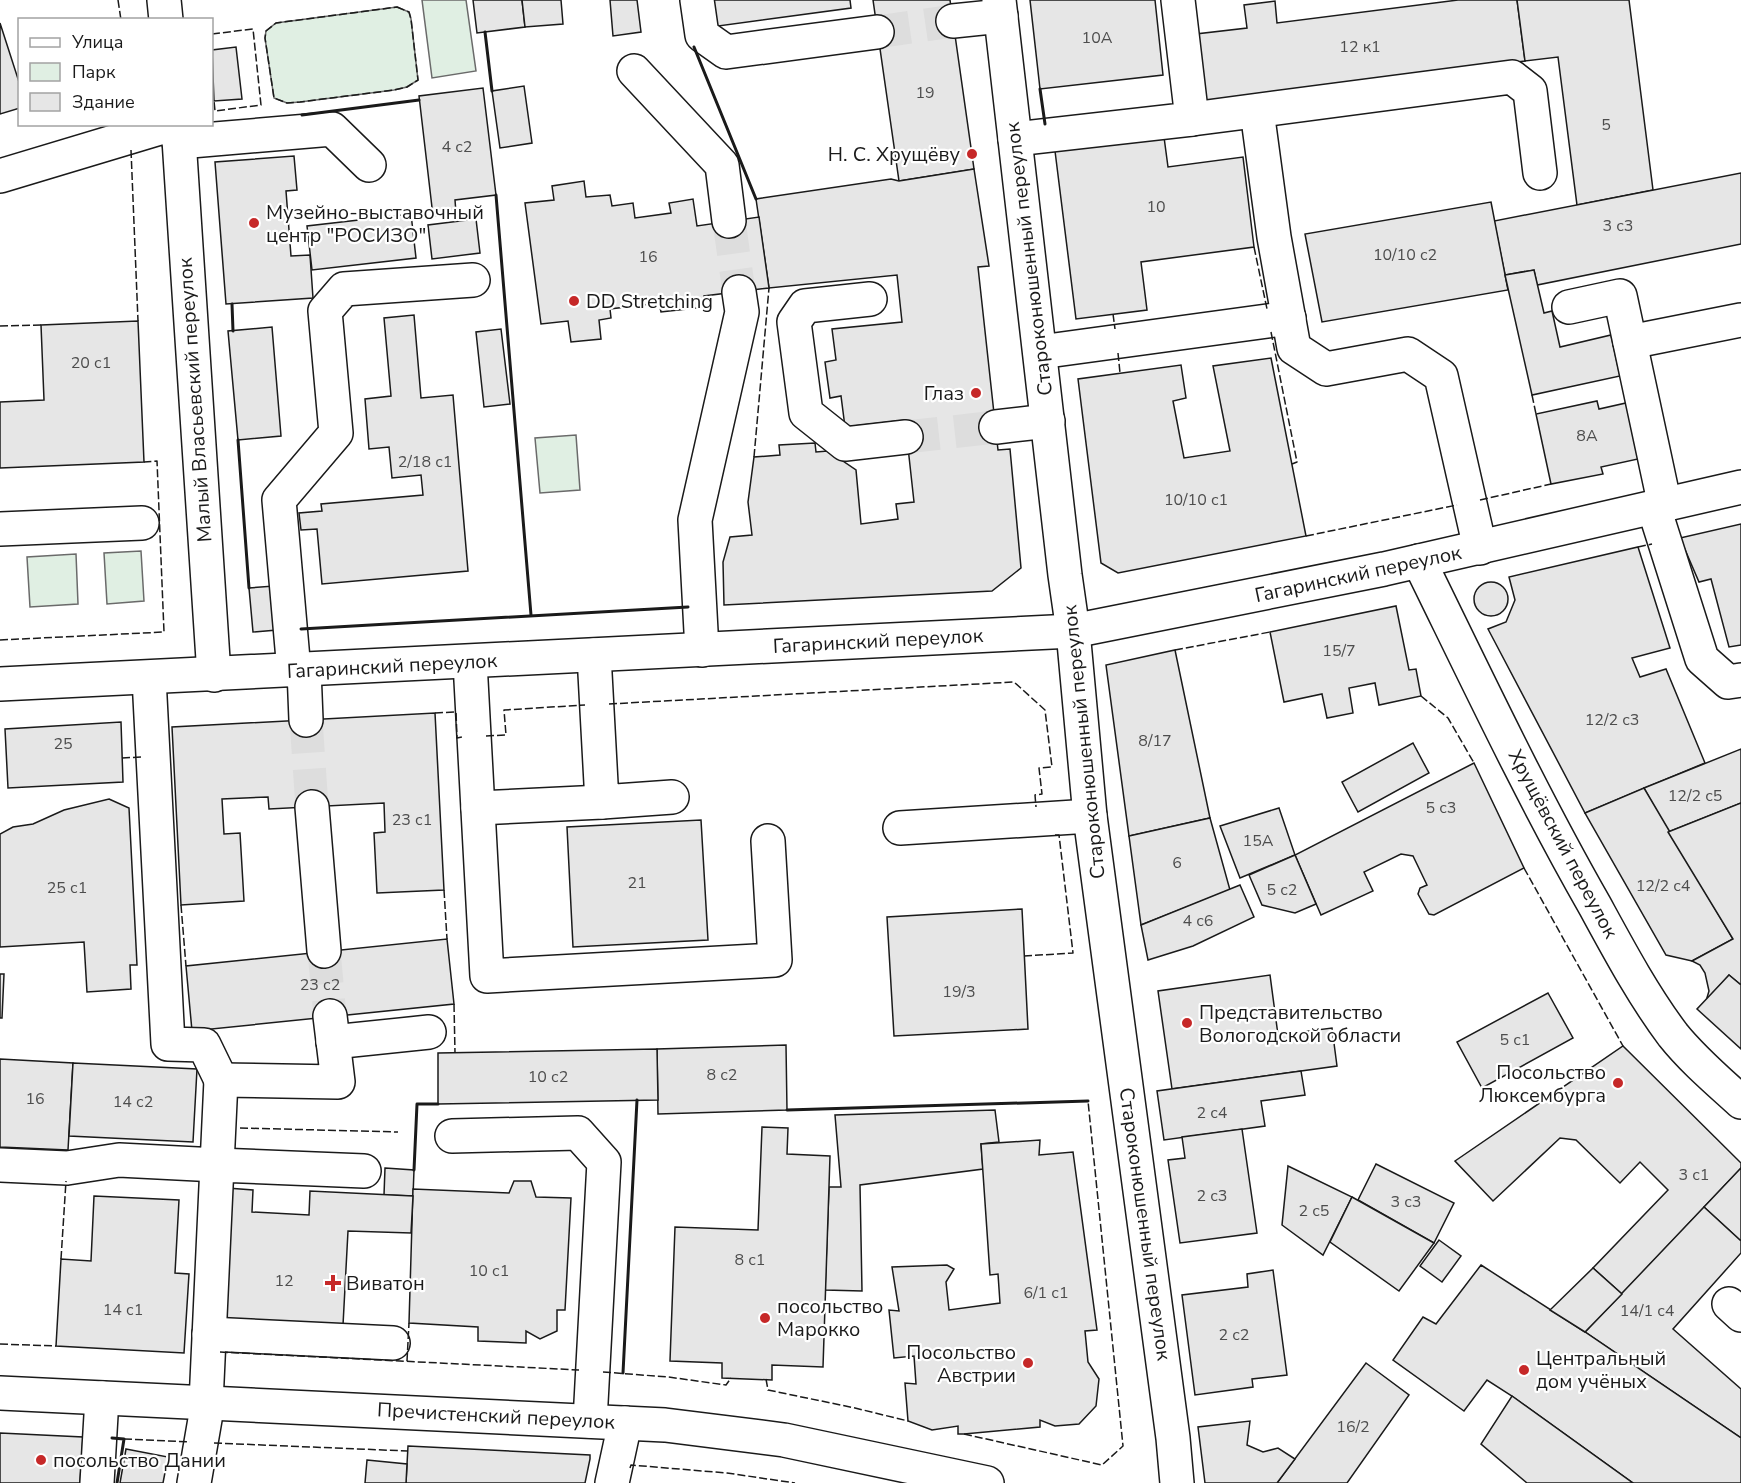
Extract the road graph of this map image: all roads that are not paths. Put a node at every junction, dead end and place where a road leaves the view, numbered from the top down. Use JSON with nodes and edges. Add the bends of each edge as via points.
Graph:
{"nodes":[{"id":1,"x":697,"y":0,"type":"edge"},
{"id":2,"x":1178,"y":0,"type":"edge"},
{"id":3,"x":1000,"y":8,"type":"edge"},
{"id":4,"x":953,"y":21,"type":"tunnel mouth"},
{"id":5,"x":877,"y":32,"type":"tunnel mouth"},
{"id":6,"x":634,"y":71,"type":"dead end"},
{"id":7,"x":1257,"y":111,"type":"junction"},
{"id":8,"x":1192,"y":119,"type":"junction"},
{"id":9,"x":176,"y":130,"type":"edge"},
{"id":10,"x":1015,"y":139,"type":"junction"},
{"id":11,"x":369,"y":165,"type":"dead end"},
{"id":12,"x":1540,"y":173,"type":"dead end"},
{"id":13,"x":0,"y":176,"type":"edge"},
{"id":14,"x":729,"y":221,"type":"tunnel mouth"},
{"id":15,"x":473,"y":280,"type":"dead end"},
{"id":16,"x":739,"y":292,"type":"tunnel mouth"},
{"id":17,"x":870,"y":300,"type":"dead end"},
{"id":18,"x":1569,"y":307,"type":"dead end"},
{"id":19,"x":1289,"y":318,"type":"junction"},
{"id":20,"x":1741,"y":320,"type":"edge"},
{"id":21,"x":1630,"y":342,"type":"junction"},
{"id":22,"x":1040,"y":352,"type":"junction"},
{"id":23,"x":1048,"y":421,"type":"junction"},
{"id":24,"x":996,"y":427,"type":"tunnel mouth"},
{"id":25,"x":906,"y":437,"type":"tunnel mouth"},
{"id":26,"x":1741,"y":488,"type":"edge"},
{"id":27,"x":1659,"y":507,"type":"junction"},
{"id":28,"x":142,"y":523,"type":"dead end"},
{"id":29,"x":0,"y":529,"type":"edge"},
{"id":30,"x":1480,"y":548,"type":"junction"},
{"id":31,"x":1419,"y":561,"type":"junction"},
{"id":32,"x":1073,"y":631,"type":"junction"},
{"id":33,"x":702,"y":650,"type":"junction"},
{"id":34,"x":594,"y":655,"type":"junction"},
{"id":35,"x":470,"y":662,"type":"junction"},
{"id":36,"x":299,"y":670,"type":"junction"},
{"id":37,"x":214,"y":675,"type":"junction"},
{"id":38,"x":150,"y":678,"type":"junction"},
{"id":39,"x":1741,"y":680,"type":"edge"},
{"id":40,"x":0,"y":684,"type":"edge"},
{"id":41,"x":306,"y":720,"type":"tunnel mouth"},
{"id":42,"x":672,"y":797,"type":"dead end"},
{"id":43,"x":602,"y":802,"type":"junction"},
{"id":44,"x":312,"y":807,"type":"tunnel mouth"},
{"id":45,"x":478,"y":808,"type":"junction"},
{"id":46,"x":1090,"y":816,"type":"junction"},
{"id":47,"x":900,"y":828,"type":"dead end"},
{"id":48,"x":768,"y":841,"type":"dead end"},
{"id":49,"x":324,"y":951,"type":"tunnel mouth"},
{"id":50,"x":429,"y":1032,"type":"dead end"},
{"id":51,"x":221,"y":1080,"type":"junction"},
{"id":52,"x":1741,"y":1102,"type":"edge"},
{"id":53,"x":452,"y":1136,"type":"dead end"},
{"id":54,"x":217,"y":1164,"type":"junction"},
{"id":55,"x":0,"y":1165,"type":"edge"},
{"id":56,"x":364,"y":1171,"type":"dead end"},
{"id":57,"x":209,"y":1334,"type":"junction"},
{"id":58,"x":393,"y":1343,"type":"dead end"},
{"id":59,"x":0,"y":1393,"type":"edge"},
{"id":60,"x":102,"y":1398,"type":"junction"},
{"id":61,"x":207,"y":1403,"type":"junction"},
{"id":62,"x":590,"y":1421,"type":"junction"},
{"id":63,"x":625,"y":1423,"type":"junction"},
{"id":64,"x":890,"y":1473,"type":"edge"},
{"id":65,"x":97,"y":1483,"type":"edge"},
{"id":66,"x":194,"y":1483,"type":"edge"},
{"id":67,"x":612,"y":1483,"type":"edge"},
{"id":68,"x":987,"y":1483,"type":"edge"},
{"id":69,"x":1177,"y":1483,"type":"edge"}],
"edges":[{"from":1,"to":5,"type":"street","via":[[702,35],[726,52]]},
{"from":2,"to":8,"type":"street"},
{"from":3,"to":4,"type":"street"},
{"from":3,"to":10,"type":"street","name":"Староконюшенный переулок"},
{"from":6,"to":14,"type":"street","via":[[722,165]]},
{"from":7,"to":8,"type":"street"},
{"from":7,"to":12,"type":"street","via":[[1512,77],[1530,91]]},
{"from":7,"to":19,"type":"street"},
{"from":8,"to":10,"type":"street"},
{"from":9,"to":11,"type":"street","via":[[332,129]]},
{"from":9,"to":13,"type":"street"},
{"from":9,"to":37,"type":"street","name":"Малый Власьевский переулок"},
{"from":10,"to":22,"type":"street","name":"Староконюшенный переулок"},
{"from":15,"to":36,"type":"street","via":[[344,289],[325,311],[336,433],[279,500]]},
{"from":16,"to":33,"type":"street","via":[[742,312],[695,520]]},
{"from":17,"to":25,"type":"street","via":[[806,306],[794,322],[806,413],[846,444]]},
{"from":18,"to":21,"type":"street","via":[[1620,296]]},
{"from":19,"to":22,"type":"street"},
{"from":19,"to":30,"type":"street","via":[[1294,348],[1326,369],[1408,354],[1441,376]]},
{"from":20,"to":21,"type":"street"},
{"from":21,"to":27,"type":"street"},
{"from":22,"to":23,"type":"street","name":"Староконюшенный переулок"},
{"from":23,"to":24,"type":"street"},
{"from":23,"to":32,"type":"street","name":"Староконюшенный переулок"},
{"from":26,"to":27,"type":"street","name":"Гагаринский переулок"},
{"from":27,"to":30,"type":"street","name":"Гагаринский переулок"},
{"from":27,"to":39,"type":"street","via":[[1702,659],[1728,682]]},
{"from":28,"to":29,"type":"street"},
{"from":30,"to":31,"type":"street","name":"Гагаринский переулок"},
{"from":31,"to":32,"type":"street","name":"Гагаринский переулок"},
{"from":31,"to":52,"type":"street","name":"Хрущёвский переулок","via":[[1561,848],[1656,1011],[1700,1064]]},
{"from":32,"to":33,"type":"street","name":"Гагаринский переулок"},
{"from":32,"to":46,"type":"street","name":"Староконюшенный переулок"},
{"from":33,"to":34,"type":"street","name":"Гагаринский переулок"},
{"from":34,"to":35,"type":"street","name":"Гагаринский переулок"},
{"from":34,"to":43,"type":"street"},
{"from":35,"to":36,"type":"street","name":"Гагаринский переулок"},
{"from":35,"to":45,"type":"street"},
{"from":36,"to":37,"type":"street","name":"Гагаринский переулок"},
{"from":36,"to":41,"type":"street"},
{"from":37,"to":38,"type":"street","name":"Гагаринский переулок"},
{"from":38,"to":40,"type":"street","name":"Гагаринский переулок"},
{"from":38,"to":51,"type":"street","via":[[168,1044],[204,1045]]},
{"from":42,"to":43,"type":"street"},
{"from":43,"to":45,"type":"street"},
{"from":44,"to":49,"type":"street"},
{"from":45,"to":48,"type":"street","via":[[487,976],[775,960]]},
{"from":46,"to":47,"type":"street"},
{"from":46,"to":69,"type":"street","name":"Староконюшенный переулок"},
{"from":50,"to":51,"type":"street","via":[[332,1029],[338,1082]]},
{"from":51,"to":54,"type":"street"},
{"from":53,"to":62,"type":"street","via":[[578,1133],[604,1162]]},
{"from":54,"to":55,"type":"street","via":[[118,1160],[67,1168]]},
{"from":54,"to":56,"type":"street"},
{"from":54,"to":57,"type":"street"},
{"from":57,"to":58,"type":"street"},
{"from":57,"to":61,"type":"street"},
{"from":59,"to":60,"type":"street","name":"Пречистенский переулок"},
{"from":60,"to":61,"type":"street","name":"Пречистенский переулок"},
{"from":60,"to":65,"type":"street"},
{"from":61,"to":62,"type":"street","name":"Пречистенский переулок"},
{"from":61,"to":66,"type":"street"},
{"from":62,"to":63,"type":"street","name":"Пречистенский переулок"},
{"from":63,"to":64,"type":"street","name":"Пречистенский переулок","via":[[784,1440]]},
{"from":63,"to":67,"type":"street"},
{"from":64,"to":68,"type":"street","name":"Пречистенский переулок"}]}
